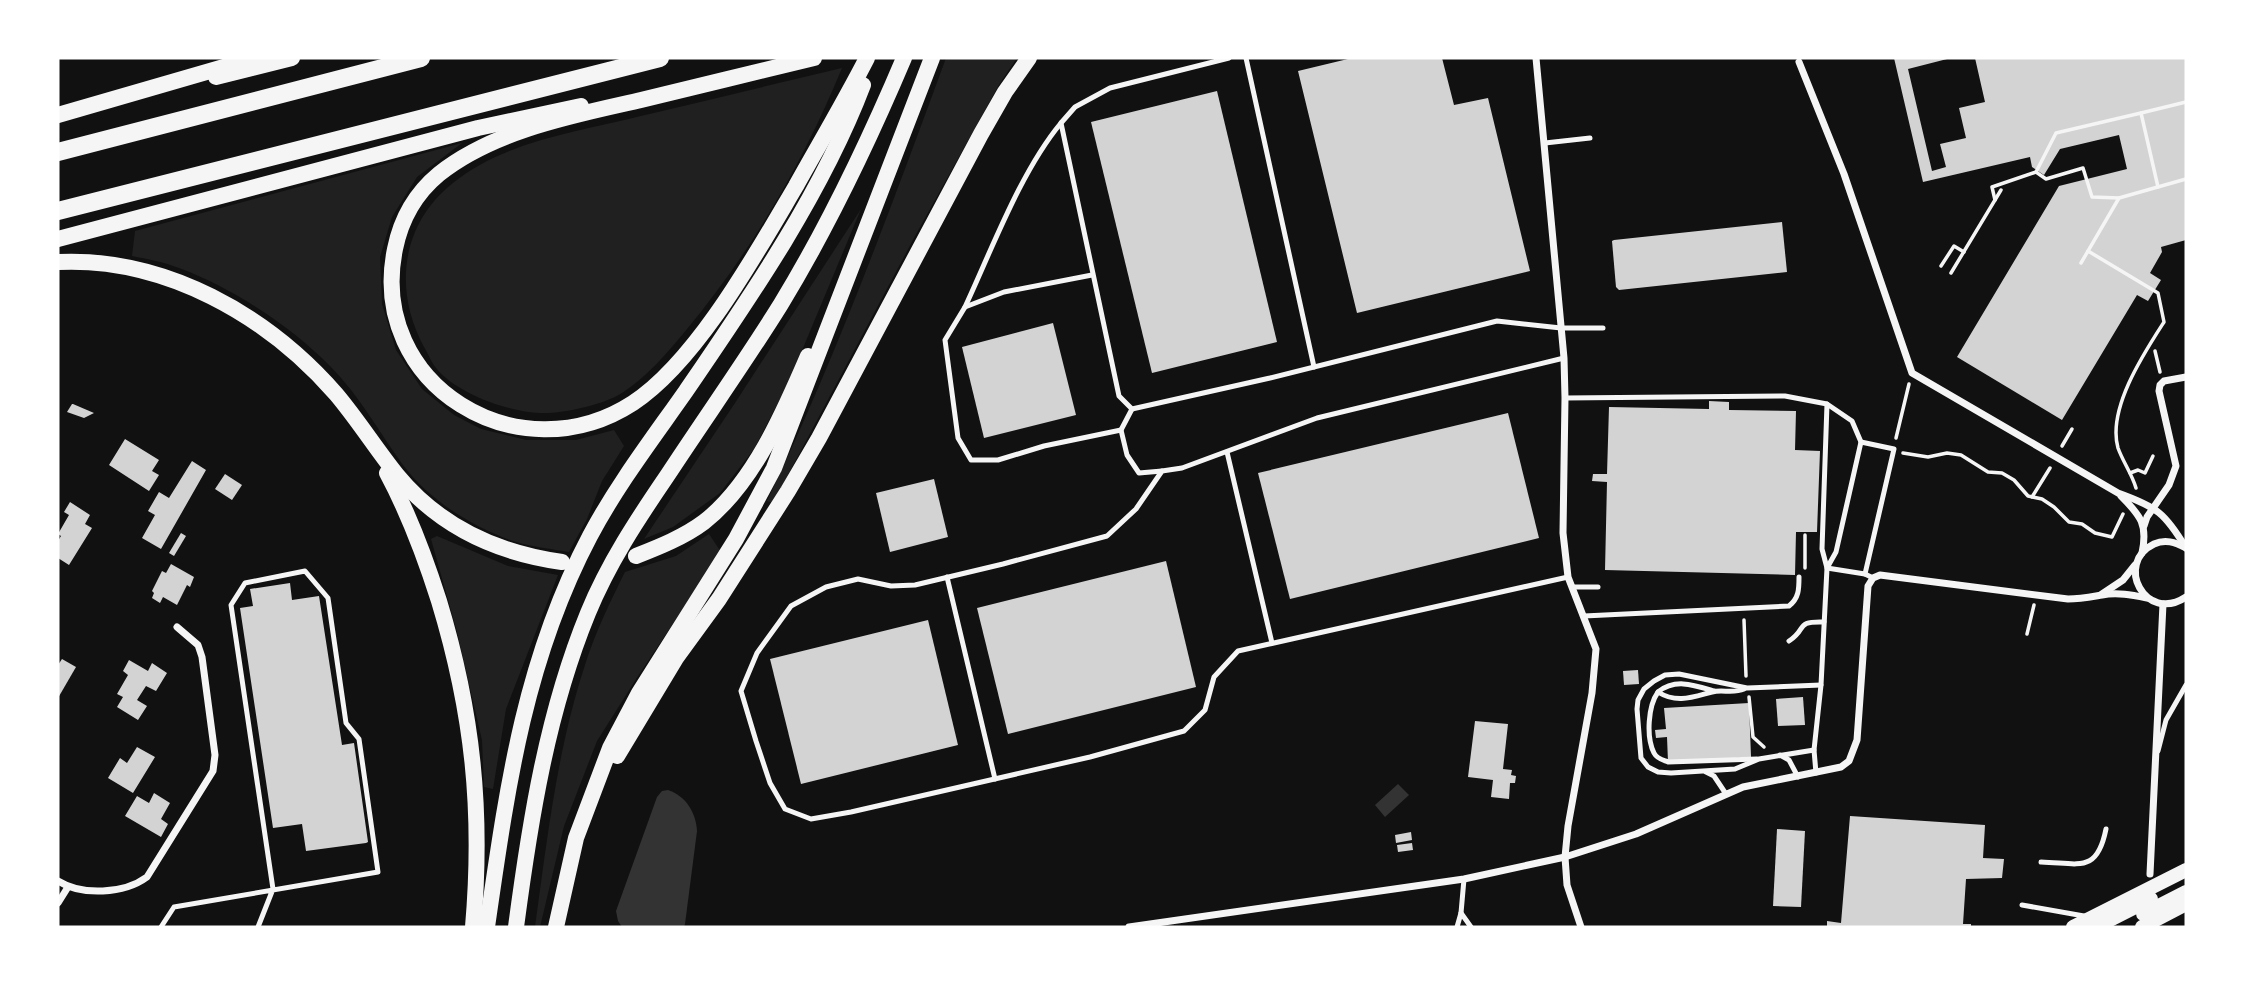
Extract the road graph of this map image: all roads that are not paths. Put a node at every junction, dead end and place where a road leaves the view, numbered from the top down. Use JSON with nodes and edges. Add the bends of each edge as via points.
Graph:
{"nodes":[{"id":1,"x":254,"y":58,"type":"edge"},
{"id":2,"x":292,"y":58,"type":"edge"},
{"id":3,"x":421,"y":58,"type":"edge"},
{"id":4,"x":660,"y":58,"type":"edge"},
{"id":5,"x":814,"y":58,"type":"edge"},
{"id":6,"x":904,"y":58,"type":"edge"},
{"id":7,"x":932,"y":58,"type":"edge"},
{"id":8,"x":1029,"y":58,"type":"edge"},
{"id":9,"x":1229,"y":58,"type":"edge"},
{"id":10,"x":1245,"y":58,"type":"edge"},
{"id":11,"x":1536,"y":58,"type":"edge"},
{"id":12,"x":868,"y":62,"type":"edge"},
{"id":13,"x":1799,"y":62,"type":"dead end"},
{"id":14,"x":58,"y":116,"type":"edge"},
{"id":15,"x":1061,"y":123,"type":"junction"},
{"id":16,"x":1590,"y":138,"type":"dead end"},
{"id":17,"x":1545,"y":143,"type":"junction"},
{"id":18,"x":58,"y":152,"type":"edge"},
{"id":19,"x":882,"y":187,"type":"junction"},
{"id":20,"x":58,"y":211,"type":"edge"},
{"id":21,"x":58,"y":239,"type":"edge"},
{"id":22,"x":58,"y":262,"type":"edge"},
{"id":23,"x":1092,"y":275,"type":"junction"},
{"id":24,"x":965,"y":307,"type":"junction"},
{"id":25,"x":1561,"y":328,"type":"junction"},
{"id":26,"x":1602,"y":328,"type":"dead end"},
{"id":27,"x":1564,"y":358,"type":"junction"},
{"id":28,"x":1314,"y":367,"type":"junction"},
{"id":29,"x":2186,"y":377,"type":"edge"},
{"id":30,"x":1565,"y":398,"type":"junction"},
{"id":31,"x":1828,"y":404,"type":"junction"},
{"id":32,"x":1132,"y":409,"type":"junction"},
{"id":33,"x":360,"y":425,"type":"junction"},
{"id":34,"x":1121,"y":430,"type":"junction"},
{"id":35,"x":1861,"y":442,"type":"junction"},
{"id":36,"x":1227,"y":452,"type":"junction"},
{"id":37,"x":1162,"y":471,"type":"junction"},
{"id":38,"x":2130,"y":501,"type":"junction"},
{"id":39,"x":2153,"y":508,"type":"junction"},
{"id":40,"x":2144,"y":526,"type":"junction"},
{"id":41,"x":2186,"y":548,"type":"edge"},
{"id":42,"x":2142,"y":554,"type":"junction"},
{"id":43,"x":636,"y":556,"type":"dead end"},
{"id":44,"x":562,"y":562,"type":"dead end"},
{"id":45,"x":2137,"y":563,"type":"junction"},
{"id":46,"x":1827,"y":568,"type":"junction"},
{"id":47,"x":1865,"y":574,"type":"junction"},
{"id":48,"x":947,"y":577,"type":"junction"},
{"id":49,"x":1569,"y":577,"type":"junction"},
{"id":50,"x":1799,"y":577,"type":"dead end"},
{"id":51,"x":1873,"y":578,"type":"junction"},
{"id":52,"x":1572,"y":587,"type":"junction"},
{"id":53,"x":1598,"y":587,"type":"dead end"},
{"id":54,"x":2102,"y":595,"type":"junction"},
{"id":55,"x":2186,"y":597,"type":"edge"},
{"id":56,"x":2147,"y":598,"type":"junction"},
{"id":57,"x":2164,"y":604,"type":"junction"},
{"id":58,"x":1584,"y":616,"type":"junction"},
{"id":59,"x":1824,"y":622,"type":"junction"},
{"id":60,"x":177,"y":626,"type":"dead end"},
{"id":61,"x":1788,"y":640,"type":"dead end"},
{"id":62,"x":1272,"y":643,"type":"junction"},
{"id":63,"x":1821,"y":685,"type":"junction"},
{"id":64,"x":2186,"y":685,"type":"edge"},
{"id":65,"x":1747,"y":688,"type":"junction"},
{"id":66,"x":1714,"y":691,"type":"junction"},
{"id":67,"x":1658,"y":692,"type":"junction"},
{"id":68,"x":1814,"y":750,"type":"junction"},
{"id":69,"x":1777,"y":756,"type":"junction"},
{"id":70,"x":1759,"y":760,"type":"junction"},
{"id":71,"x":2155,"y":764,"type":"junction"},
{"id":72,"x":1703,"y":771,"type":"junction"},
{"id":73,"x":1816,"y":774,"type":"junction"},
{"id":74,"x":1798,"y":777,"type":"junction"},
{"id":75,"x":995,"y":779,"type":"junction"},
{"id":76,"x":1726,"y":794,"type":"junction"},
{"id":77,"x":586,"y":809,"type":"junction"},
{"id":78,"x":2106,"y":829,"type":"dead end"},
{"id":79,"x":1565,"y":857,"type":"junction"},
{"id":80,"x":2041,"y":862,"type":"dead end"},
{"id":81,"x":2186,"y":870,"type":"edge"},
{"id":82,"x":2150,"y":874,"type":"dead end"},
{"id":83,"x":1464,"y":879,"type":"junction"},
{"id":84,"x":58,"y":881,"type":"edge"},
{"id":85,"x":2186,"y":881,"type":"edge"},
{"id":86,"x":68,"y":887,"type":"junction"},
{"id":87,"x":273,"y":889,"type":"junction"},
{"id":88,"x":2186,"y":892,"type":"edge"},
{"id":89,"x":58,"y":903,"type":"edge"},
{"id":90,"x":2186,"y":904,"type":"edge"},
{"id":91,"x":2022,"y":905,"type":"dead end"},
{"id":92,"x":1461,"y":913,"type":"junction"},
{"id":93,"x":2094,"y":922,"type":"edge"},
{"id":94,"x":1167,"y":924,"type":"edge"},
{"id":95,"x":161,"y":927,"type":"edge"},
{"id":96,"x":258,"y":927,"type":"edge"},
{"id":97,"x":472,"y":927,"type":"edge"},
{"id":98,"x":487,"y":927,"type":"edge"},
{"id":99,"x":516,"y":927,"type":"edge"},
{"id":100,"x":556,"y":927,"type":"edge"},
{"id":101,"x":1129,"y":927,"type":"edge"},
{"id":102,"x":1138,"y":927,"type":"edge"},
{"id":103,"x":1457,"y":927,"type":"edge"},
{"id":104,"x":1471,"y":927,"type":"edge"},
{"id":105,"x":1581,"y":927,"type":"edge"},
{"id":106,"x":2073,"y":927,"type":"edge"},
{"id":107,"x":2117,"y":927,"type":"edge"},
{"id":108,"x":2142,"y":927,"type":"edge"}],
"edges":[{"from":1,"to":14,"type":"main road"},
{"from":2,"to":14,"type":"main road"},
{"from":3,"to":18,"type":"highway"},
{"from":4,"to":20,"type":"highway"},
{"from":5,"to":12,"type":"main road","via":[[507,136],[438,175],[403,219],[392,261],[396,317],[411,354],[426,374],[464,408],[523,428],[581,426],[632,403],[668,373],[736,284]]},
{"from":5,"to":21,"type":"main road","via":[[478,128]]},
{"from":6,"to":99,"type":"main road","via":[[820,237],[619,550],[588,613],[553,717]]},
{"from":7,"to":19,"type":"main road"},
{"from":8,"to":77,"type":"main road","via":[[981,134],[788,491],[646,705]]},
{"from":9,"to":15,"type":"lane","via":[[1110,88],[1075,107]]},
{"from":10,"to":28,"type":"lane"},
{"from":11,"to":17,"type":"street"},
{"from":12,"to":98,"type":"main road","via":[[859,94],[817,181],[772,259],[600,517],[554,610],[517,741]]},
{"from":13,"to":38,"type":"street","via":[[1844,174],[1912,373]]},
{"from":15,"to":23,"type":"lane"},
{"from":15,"to":24,"type":"lane","via":[[1045,143]]},
{"from":16,"to":17,"type":"lane"},
{"from":17,"to":25,"type":"street"},
{"from":19,"to":43,"type":"main road","via":[[792,393],[755,461],[726,501],[703,522]]},
{"from":19,"to":77,"type":"main road","via":[[774,468],[730,550],[623,722]]},
{"from":22,"to":33,"type":"main road","via":[[150,271],[214,297],[284,344],[336,394]]},
{"from":23,"to":24,"type":"lane","via":[[1004,292]]},
{"from":23,"to":32,"type":"lane","via":[[1119,396]]},
{"from":24,"to":34,"type":"lane","via":[[945,340],[957,438],[971,460],[998,460]]},
{"from":25,"to":26,"type":"lane"},
{"from":25,"to":27,"type":"street"},
{"from":25,"to":28,"type":"lane","via":[[1497,321]]},
{"from":27,"to":30,"type":"street"},
{"from":27,"to":36,"type":"lane","via":[[1317,418]]},
{"from":28,"to":32,"type":"lane"},
{"from":29,"to":39,"type":"street","via":[[2160,385],[2176,466]]},
{"from":30,"to":31,"type":"lane","via":[[1785,396]]},
{"from":30,"to":49,"type":"street","via":[[1563,533]]},
{"from":31,"to":35,"type":"lane","via":[[1852,421]]},
{"from":31,"to":46,"type":"lane","via":[[1822,549]]},
{"from":32,"to":34,"type":"lane"},
{"from":33,"to":44,"type":"main road","via":[[417,497],[447,520],[498,547]]},
{"from":33,"to":97,"type":"main road","via":[[411,521],[456,661],[474,768],[477,860]]},
{"from":34,"to":37,"type":"lane","via":[[1127,455],[1139,473]]},
{"from":35,"to":46,"type":"lane","via":[[1836,552]]},
{"from":35,"to":47,"type":"lane","via":[[1894,449]]},
{"from":36,"to":37,"type":"lane"},
{"from":36,"to":62,"type":"lane"},
{"from":37,"to":48,"type":"lane","via":[[1136,509],[1107,536]]},
{"from":38,"to":39,"type":"street"},
{"from":38,"to":40,"type":"street"},
{"from":39,"to":40,"type":"street"},
{"from":39,"to":41,"type":"street","via":[[2171,523]]},
{"from":40,"to":42,"type":"street"},
{"from":41,"to":42,"type":"street","via":[[2159,542]]},
{"from":42,"to":45,"type":"street"},
{"from":45,"to":54,"type":"street"},
{"from":45,"to":56,"type":"street","via":[[2137,584]]},
{"from":46,"to":47,"type":"lane"},
{"from":46,"to":59,"type":"lane"},
{"from":47,"to":51,"type":"lane"},
{"from":48,"to":75,"type":"lane"},
{"from":48,"to":75,"type":"lane","via":[[891,586],[858,579],[826,587],[791,606],[757,653],[741,691],[770,783],[785,809],[811,818]]},
{"from":49,"to":52,"type":"street"},
{"from":49,"to":62,"type":"lane"},
{"from":50,"to":58,"type":"lane","via":[[1798,594],[1789,606]]},
{"from":51,"to":54,"type":"street","via":[[1880,575],[2068,599]]},
{"from":51,"to":73,"type":"street","via":[[1868,586],[1854,751],[1841,767]]},
{"from":52,"to":53,"type":"lane"},
{"from":52,"to":58,"type":"street"},
{"from":54,"to":56,"type":"street","via":[[2125,593]]},
{"from":55,"to":57,"type":"street"},
{"from":56,"to":57,"type":"street"},
{"from":57,"to":71,"type":"street"},
{"from":58,"to":79,"type":"street","via":[[1596,649]]},
{"from":59,"to":61,"type":"lane","via":[[1802,625]]},
{"from":59,"to":63,"type":"lane"},
{"from":60,"to":86,"type":"street","via":[[198,645],[202,657],[215,755],[213,771],[147,877],[136,886],[87,891]]},
{"from":62,"to":75,"type":"lane","via":[[1238,651],[1214,677],[1205,710],[1184,731]]},
{"from":63,"to":65,"type":"lane"},
{"from":63,"to":68,"type":"lane"},
{"from":64,"to":71,"type":"lane","via":[[2166,720]]},
{"from":65,"to":66,"type":"lane"},
{"from":65,"to":72,"type":"lane","via":[[1679,674],[1654,681],[1638,700],[1639,747],[1648,768],[1671,773]]},
{"from":66,"to":67,"type":"lane","via":[[1673,699]]},
{"from":66,"to":67,"type":"lane","via":[[1670,684]]},
{"from":67,"to":70,"type":"lane","via":[[1649,719],[1658,758],[1668,762]]},
{"from":68,"to":69,"type":"lane"},
{"from":68,"to":73,"type":"lane"},
{"from":69,"to":70,"type":"lane"},
{"from":69,"to":74,"type":"lane","via":[[1789,760]]},
{"from":70,"to":72,"type":"lane","via":[[1734,769]]},
{"from":71,"to":82,"type":"street"},
{"from":72,"to":76,"type":"lane","via":[[1714,776]]},
{"from":73,"to":74,"type":"street"},
{"from":74,"to":76,"type":"street"},
{"from":76,"to":79,"type":"street","via":[[1636,834]]},
{"from":77,"to":100,"type":"main road"},
{"from":78,"to":80,"type":"lane","via":[[2102,846],[2089,863]]},
{"from":79,"to":83,"type":"street"},
{"from":79,"to":105,"type":"street","via":[[1567,886]]},
{"from":81,"to":93,"type":"main road"},
{"from":83,"to":92,"type":"lane"},
{"from":83,"to":94,"type":"street"},
{"from":84,"to":86,"type":"street"},
{"from":85,"to":93,"type":"main road"},
{"from":86,"to":89,"type":"street"},
{"from":87,"to":87,"type":"lane","via":[[231,604],[245,583],[306,572],[328,598],[346,723],[359,739],[378,873]]},
{"from":87,"to":95,"type":"lane","via":[[174,908]]},
{"from":87,"to":96,"type":"lane"},
{"from":88,"to":107,"type":"main road"},
{"from":90,"to":108,"type":"main road"},
{"from":91,"to":93,"type":"lane"},
{"from":92,"to":103,"type":"lane"},
{"from":92,"to":104,"type":"lane"},
{"from":93,"to":106,"type":"main road"},
{"from":94,"to":102,"type":"street"},
{"from":101,"to":102,"type":"street"}]}
